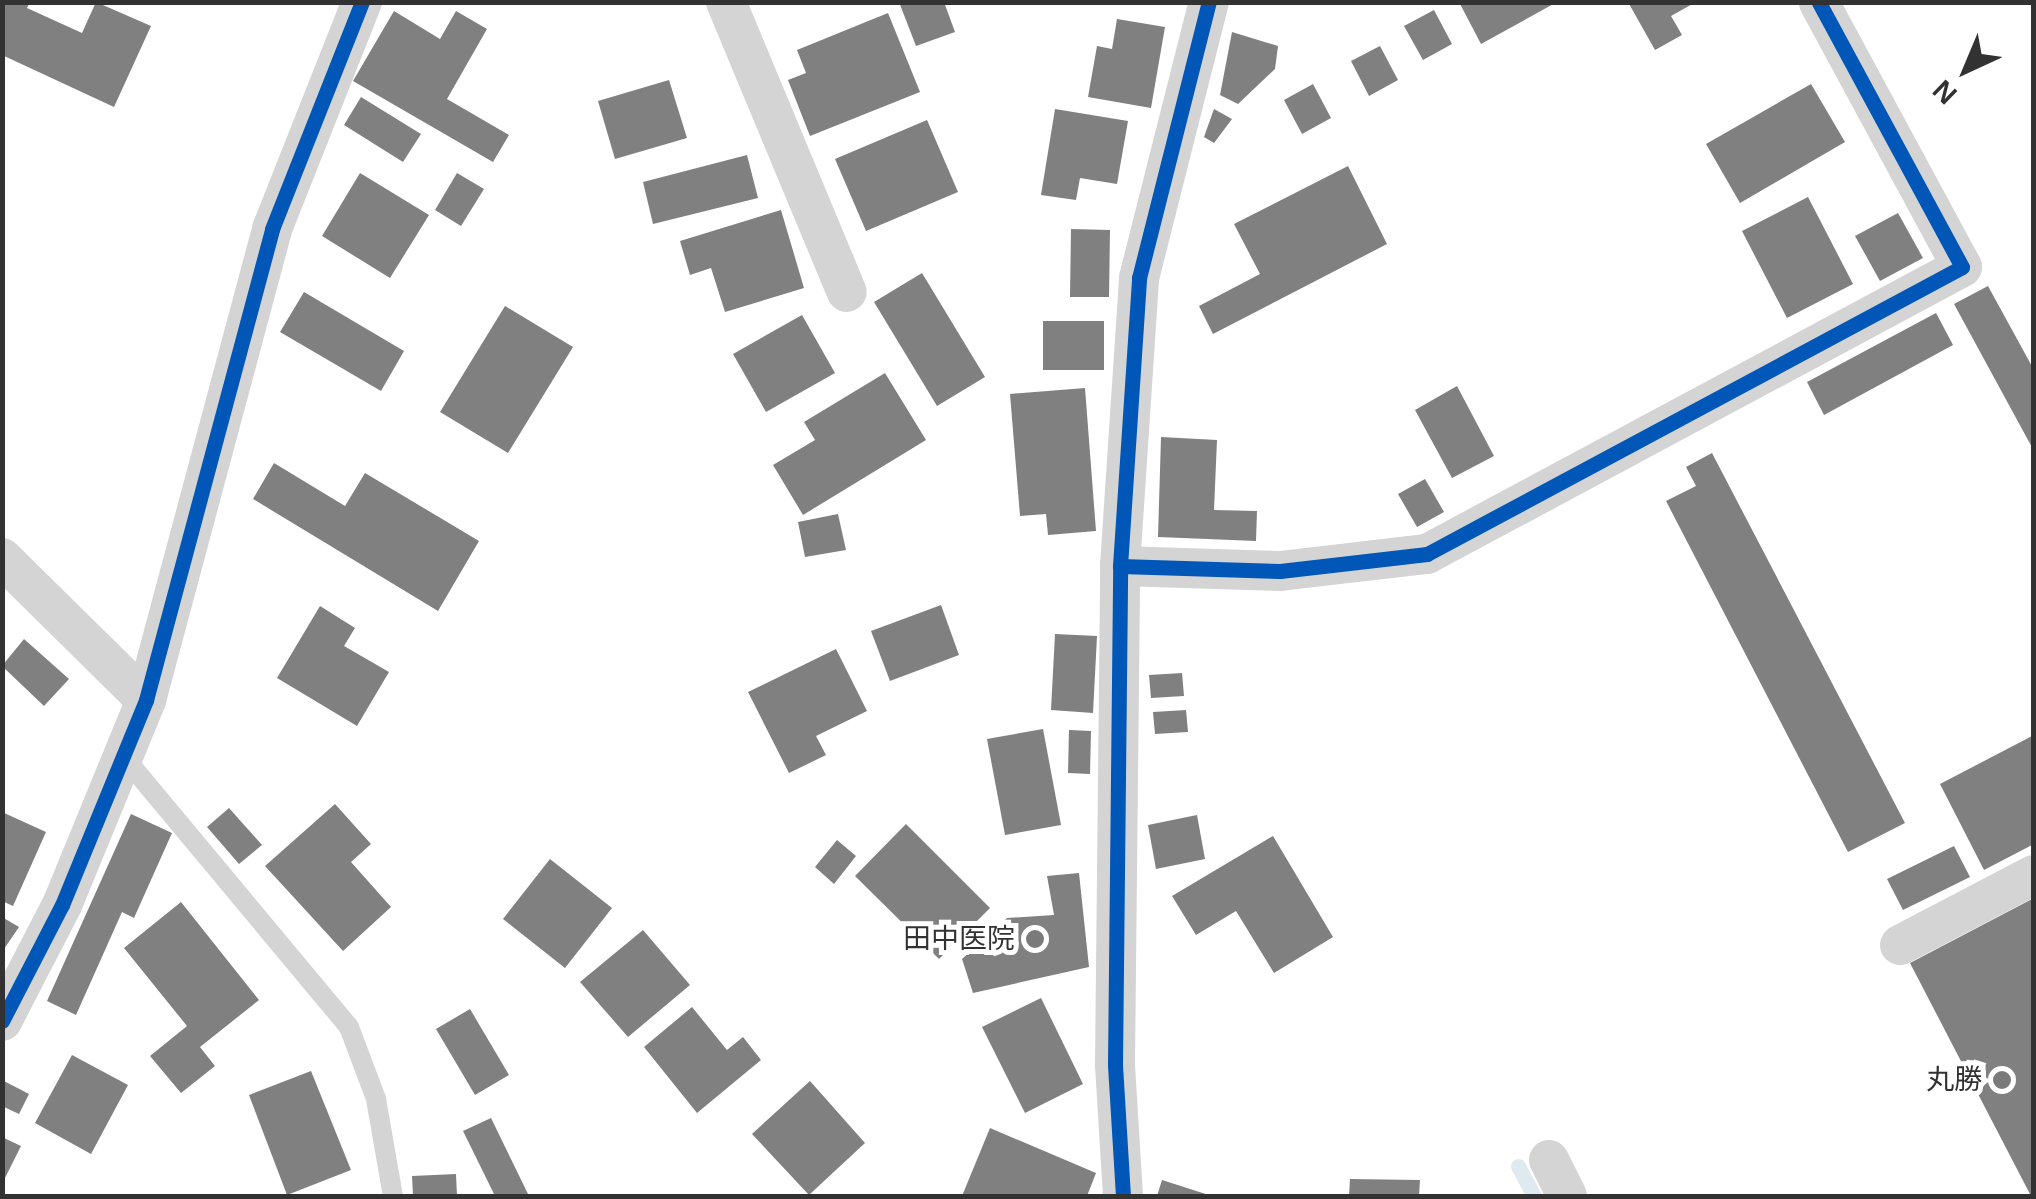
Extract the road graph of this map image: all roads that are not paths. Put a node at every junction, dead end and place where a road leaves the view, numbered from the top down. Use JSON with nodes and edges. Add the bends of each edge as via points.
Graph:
{"nodes":[{"id":1,"x":362,"y":2,"type":"edge"},
{"id":2,"x":726,"y":2,"type":"edge"},
{"id":3,"x":1208,"y":2,"type":"edge"},
{"id":4,"x":1818,"y":2,"type":"edge"},
{"id":5,"x":846,"y":292,"type":"dead end"},
{"id":6,"x":2,"y":558,"type":"edge"},
{"id":7,"x":1120,"y":566,"type":"junction"},
{"id":8,"x":146,"y":700,"type":"junction"},
{"id":9,"x":124,"y":757,"type":"junction"},
{"id":10,"x":2034,"y":874,"type":"edge"},
{"id":11,"x":1900,"y":945,"type":"dead end"},
{"id":12,"x":2,"y":1020,"type":"edge"},
{"id":13,"x":1549,"y":1160,"type":"dead end"},
{"id":14,"x":393,"y":1196,"type":"edge"},
{"id":15,"x":1123,"y":1196,"type":"edge"},
{"id":16,"x":1567,"y":1196,"type":"edge"}],
"edges":[{"from":1,"to":8,"type":"street","via":[[272,229]]},
{"from":2,"to":5,"type":"street"},
{"from":3,"to":7,"type":"street","via":[[1139,278]]},
{"from":4,"to":7,"type":"street","via":[[1962,267],[1427,554],[1280,571]]},
{"from":6,"to":8,"type":"street"},
{"from":7,"to":15,"type":"street","via":[[1115,1064]]},
{"from":8,"to":9,"type":"street"},
{"from":9,"to":12,"type":"street","via":[[62,905]]},
{"from":9,"to":14,"type":"lane","via":[[348,1027],[376,1098]]},
{"from":10,"to":11,"type":"street"},
{"from":13,"to":16,"type":"street"}]}
